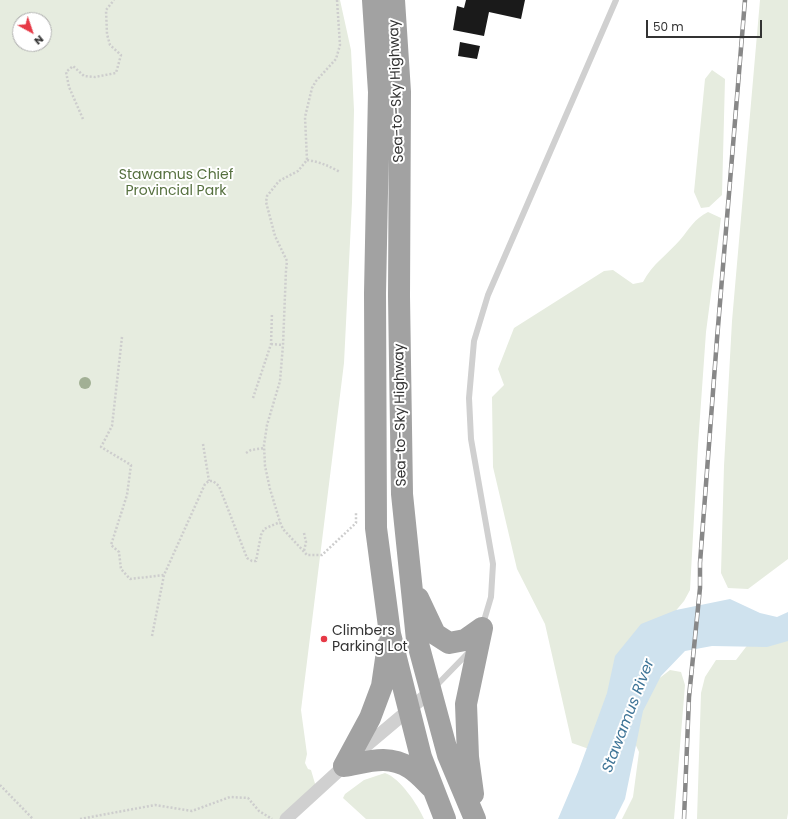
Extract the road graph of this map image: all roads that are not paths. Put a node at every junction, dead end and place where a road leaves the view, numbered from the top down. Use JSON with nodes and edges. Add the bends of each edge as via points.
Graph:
{"nodes":[{"id":1,"x":373,"y":0,"type":"edge"},
{"id":2,"x":394,"y":0,"type":"edge"},
{"id":3,"x":616,"y":0,"type":"edge"},
{"id":4,"x":411,"y":583,"type":"junction"},
{"id":5,"x":482,"y":628,"type":"junction"},
{"id":6,"x":390,"y":634,"type":"junction"},
{"id":7,"x":430,"y":692,"type":"junction"},
{"id":8,"x":408,"y":712,"type":"junction"},
{"id":9,"x":344,"y":766,"type":"junction"},
{"id":10,"x":433,"y":788,"type":"junction"},
{"id":11,"x":286,"y":819,"type":"edge"},
{"id":12,"x":445,"y":819,"type":"edge"},
{"id":13,"x":476,"y":819,"type":"edge"}],
"edges":[{"from":1,"to":6,"type":"highway","name":"Sea-to-Sky Highway","via":[[379,92],[375,293],[376,528]]},
{"from":2,"to":4,"type":"highway","name":"Sea-to-Sky Highway","via":[[400,92],[399,296],[402,494]]},
{"from":3,"to":5,"type":"lane","via":[[488,295],[474,342],[469,398],[471,439],[493,564],[491,597]]},
{"from":4,"to":5,"type":"highway","via":[[435,634],[449,643],[465,640]]},
{"from":4,"to":7,"type":"highway","name":"Sea-to-Sky Highway","via":[[416,640]]},
{"from":5,"to":7,"type":"lane","via":[[474,647]]},
{"from":5,"to":13,"type":"highway","via":[[466,704],[468,757]]},
{"from":6,"to":8,"type":"highway","name":"Sea-to-Sky Highway"},
{"from":6,"to":9,"type":"highway","via":[[382,686],[370,718]]},
{"from":7,"to":8,"type":"street"},
{"from":7,"to":13,"type":"highway","name":"Sea-to-Sky Highway","via":[[448,755]]},
{"from":8,"to":9,"type":"street"},
{"from":8,"to":10,"type":"highway","name":"Sea-to-Sky Highway"},
{"from":9,"to":10,"type":"highway","via":[[388,759],[412,769]]},
{"from":9,"to":11,"type":"street"},
{"from":10,"to":12,"type":"highway","name":"Sea-to-Sky Highway"}]}
